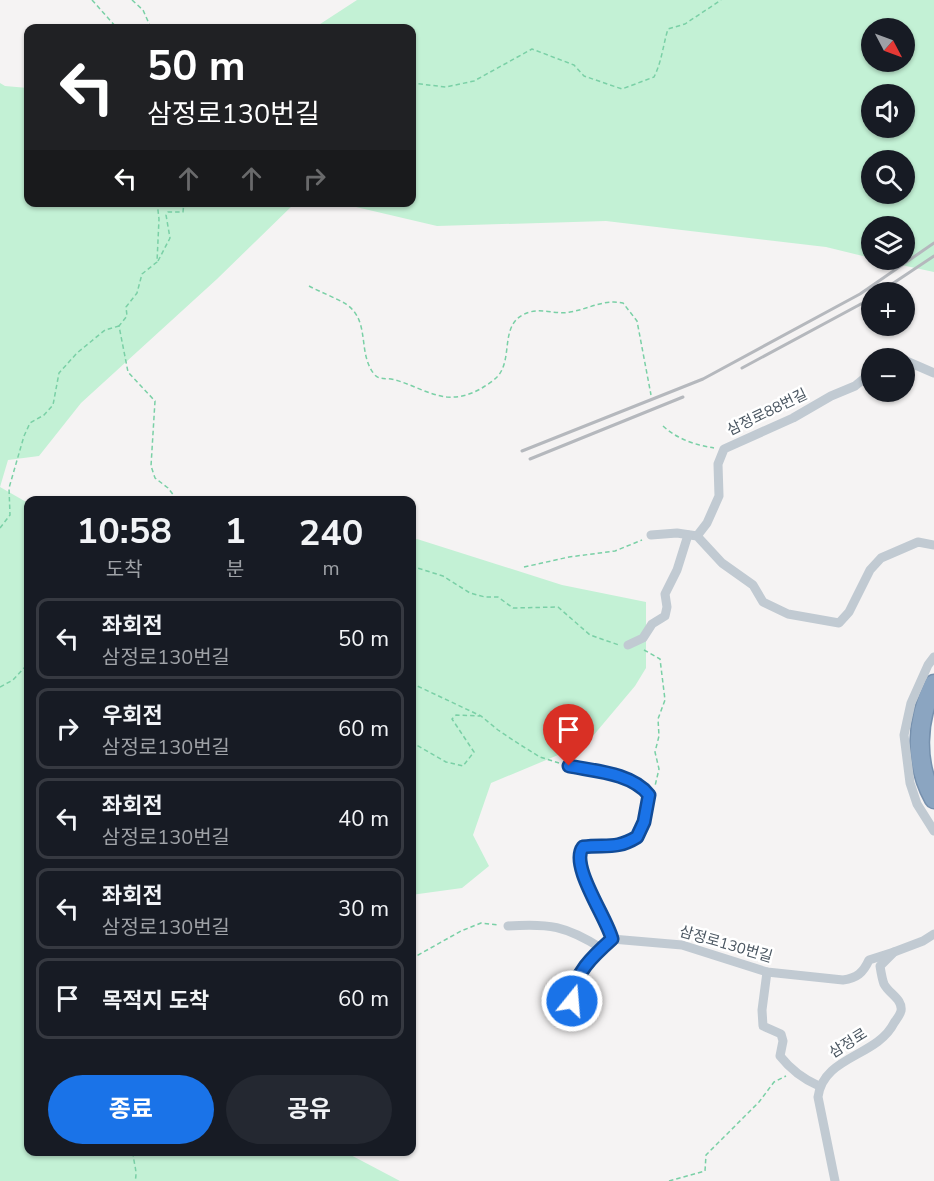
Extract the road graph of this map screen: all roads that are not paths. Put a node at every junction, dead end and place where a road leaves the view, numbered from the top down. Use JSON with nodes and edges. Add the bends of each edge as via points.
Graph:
{"nodes":[{"id":1,"x":915,"y":365,"type":"edge"},
{"id":2,"x":934,"y":373,"type":"edge"},
{"id":3,"x":861,"y":381,"type":"edge"},
{"id":4,"x":651,"y":535,"type":"road end"},
{"id":5,"x":692,"y":535,"type":"junction"},
{"id":6,"x":934,"y":545,"type":"edge"},
{"id":7,"x":628,"y":645,"type":"road end"},
{"id":8,"x":934,"y":657,"type":"edge"},
{"id":9,"x":934,"y":684,"type":"edge"},
{"id":10,"x":934,"y":712,"type":"edge"},
{"id":11,"x":569,"y":766,"type":"road end"},
{"id":12,"x":934,"y":770,"type":"edge"},
{"id":13,"x":934,"y":799,"type":"edge"},
{"id":14,"x":934,"y":831,"type":"edge"},
{"id":15,"x":508,"y":926,"type":"road end"},
{"id":16,"x":934,"y":934,"type":"edge"},
{"id":17,"x":612,"y":939,"type":"junction"},
{"id":18,"x":601,"y":948,"type":"junction"},
{"id":19,"x":894,"y":952,"type":"junction"},
{"id":20,"x":766,"y":972,"type":"junction"},
{"id":21,"x":572,"y":1001,"type":"dead end"},
{"id":22,"x":819,"y":1086,"type":"junction"},
{"id":23,"x":835,"y":1181,"type":"edge"}],
"edges":[{"from":1,"to":2,"type":"street"},
{"from":3,"to":5,"type":"street","name":"삼정로88번길","via":[[724,449],[718,464],[719,496],[707,523]]},
{"from":4,"to":5,"type":"street"},
{"from":5,"to":6,"type":"street","via":[[753,585],[764,602],[788,614],[839,623],[881,558],[918,542]]},
{"from":5,"to":7,"type":"street","name":"삼정로88번길","via":[[665,594],[665,616],[652,624],[643,638]]},
{"from":8,"to":14,"type":"street","via":[[911,703],[904,735],[910,783],[917,804]]},
{"from":9,"to":13,"type":"highway","via":[[925,705],[919,739],[923,772]]},
{"from":10,"to":12,"type":"highway","via":[[930,741]]},
{"from":11,"to":17,"type":"street","via":[[632,782],[649,795],[637,837],[615,847],[590,846],[580,851],[584,876]]},
{"from":15,"to":18,"type":"street","via":[[558,926]]},
{"from":16,"to":19,"type":"street"},
{"from":17,"to":18,"type":"street"},
{"from":17,"to":20,"type":"street","name":"삼정로130번길","via":[[682,945]]},
{"from":18,"to":21,"type":"street","via":[[578,978]]},
{"from":19,"to":20,"type":"street","name":"삼정로130번길","via":[[869,960],[855,978],[843,980]]},
{"from":19,"to":22,"type":"street","name":"삼정로","via":[[880,966],[884,985],[899,1002],[901,1011],[889,1034],[841,1062]]},
{"from":20,"to":22,"type":"street","via":[[763,1026],[781,1034],[780,1056],[792,1071]]},
{"from":22,"to":23,"type":"street"}]}
